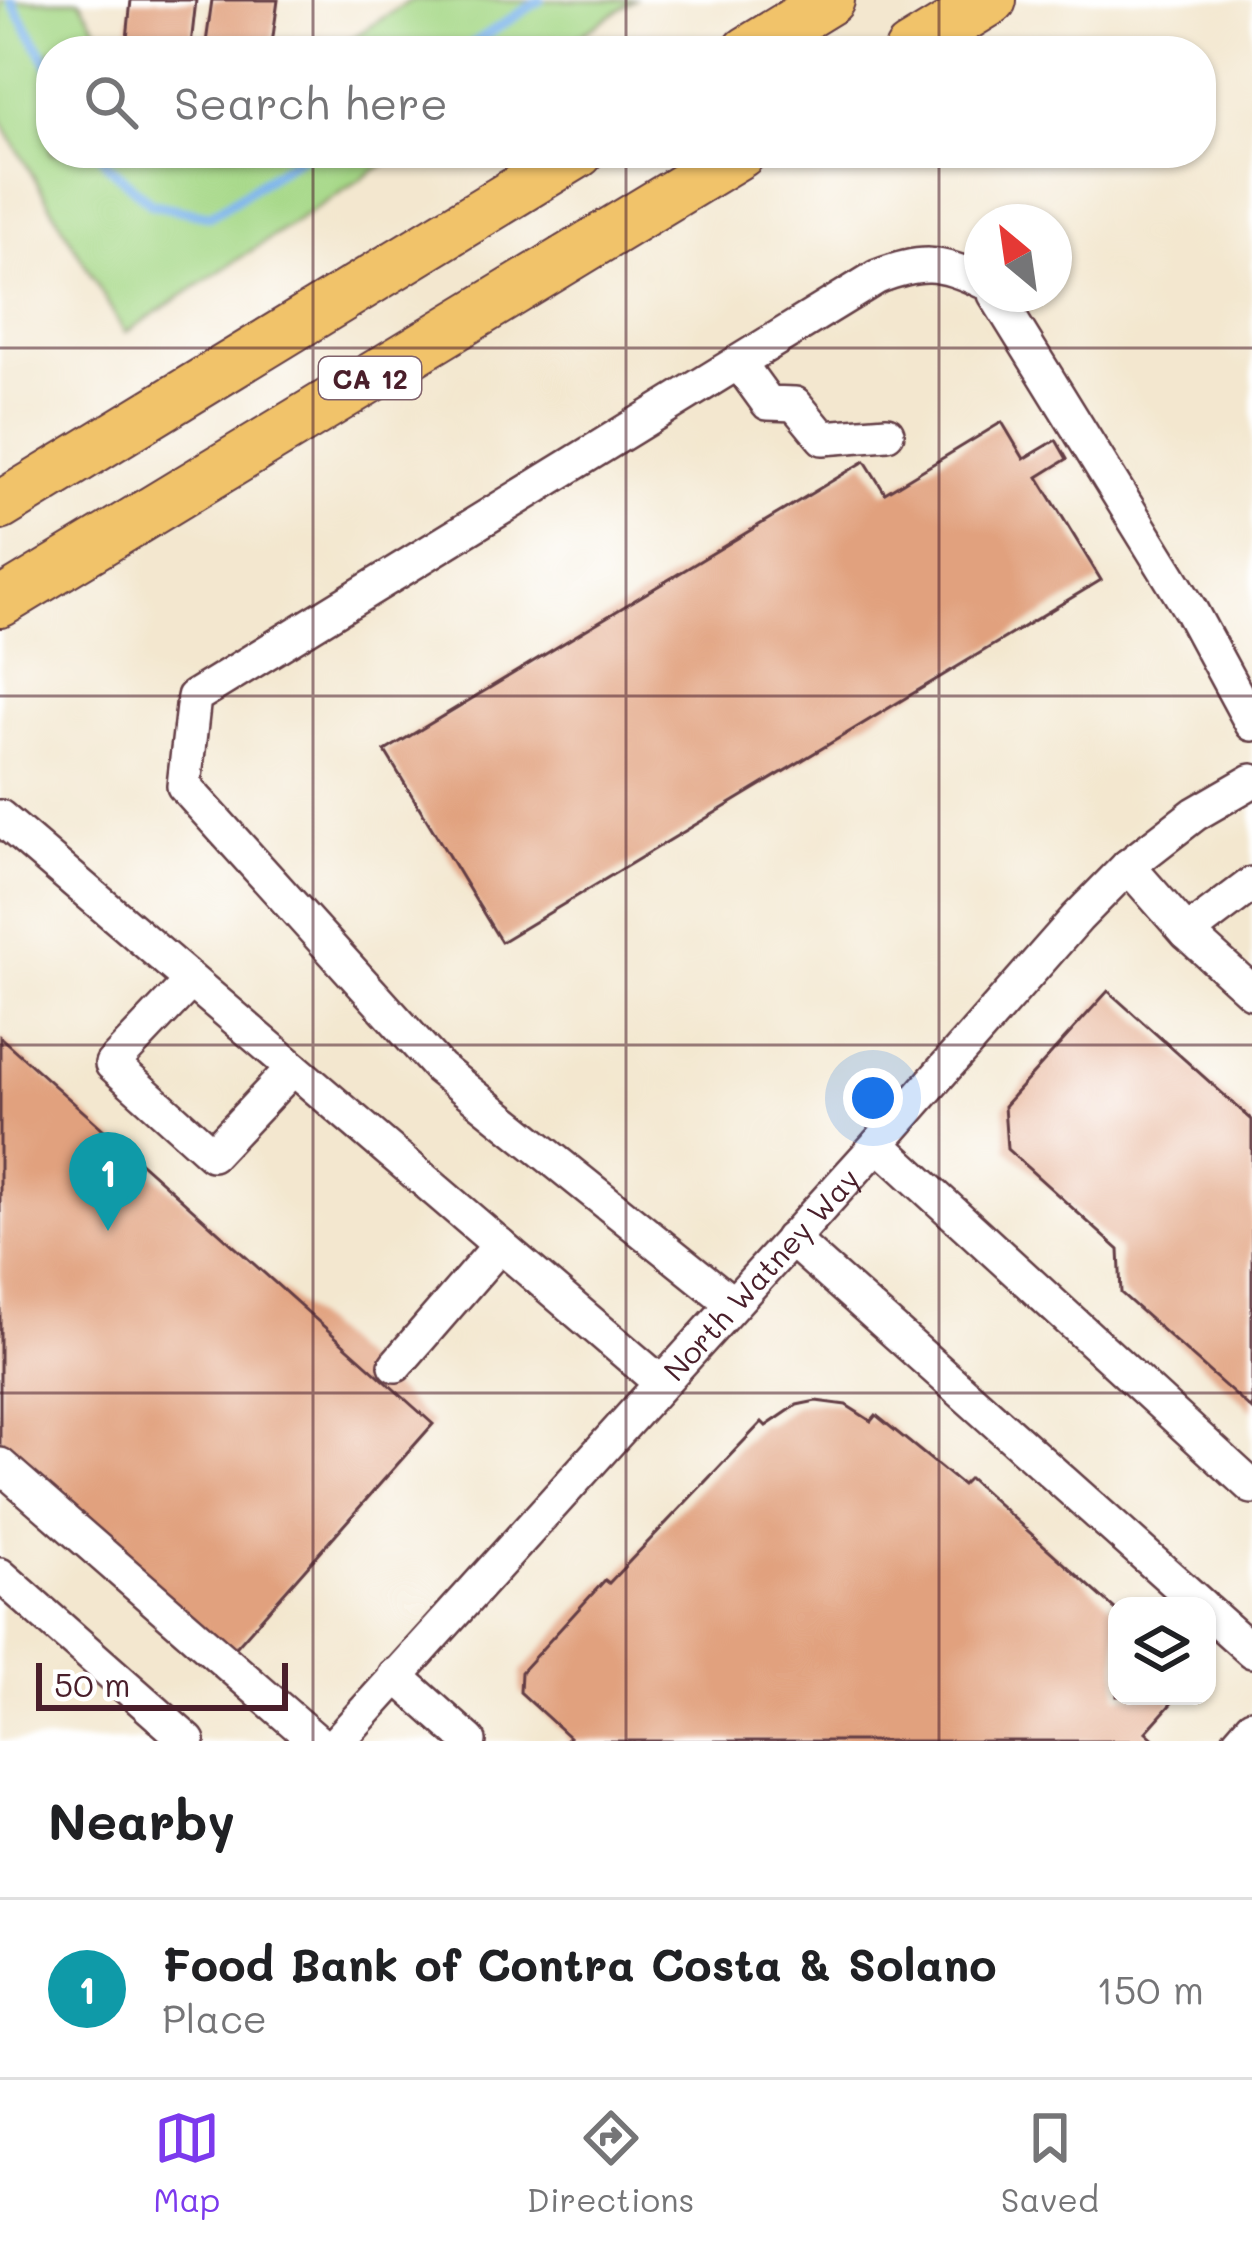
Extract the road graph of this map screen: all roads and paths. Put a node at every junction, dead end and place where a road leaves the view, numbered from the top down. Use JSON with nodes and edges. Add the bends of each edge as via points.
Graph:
{"nodes":[{"id":1,"x":830,"y":0,"type":"edge"},
{"id":2,"x":992,"y":0,"type":"edge"},
{"id":3,"x":771,"y":36,"type":"edge"},
{"id":4,"x":933,"y":36,"type":"edge"},
{"id":5,"x":554,"y":168,"type":"edge"},
{"id":6,"x":716,"y":168,"type":"edge"},
{"id":7,"x":964,"y":273,"type":"edge"},
{"id":8,"x":1006,"y":312,"type":"edge"},
{"id":9,"x":739,"y":362,"type":"junction"},
{"id":10,"x":887,"y":433,"type":"dead end"},
{"id":11,"x":0,"y":506,"type":"edge"},
{"id":12,"x":0,"y":603,"type":"edge"},
{"id":13,"x":1252,"y":724,"type":"edge"},
{"id":14,"x":1252,"y":781,"type":"edge"},
{"id":15,"x":0,"y":817,"type":"edge"},
{"id":16,"x":1127,"y":866,"type":"junction"},
{"id":17,"x":1252,"y":884,"type":"edge"},
{"id":18,"x":1187,"y":933,"type":"junction"},
{"id":19,"x":191,"y":981,"type":"junction"},
{"id":20,"x":1252,"y":992,"type":"edge"},
{"id":21,"x":293,"y":1068,"type":"junction"},
{"id":22,"x":878,"y":1144,"type":"junction"},
{"id":23,"x":791,"y":1239,"type":"junction"},
{"id":24,"x":500,"y":1245,"type":"junction"},
{"id":25,"x":732,"y":1304,"type":"junction"},
{"id":26,"x":396,"y":1365,"type":"dead end"},
{"id":27,"x":661,"y":1383,"type":"junction"},
{"id":28,"x":0,"y":1465,"type":"edge"},
{"id":29,"x":1252,"y":1487,"type":"edge"},
{"id":30,"x":0,"y":1575,"type":"edge"},
{"id":31,"x":1192,"y":1597,"type":"edge"},
{"id":32,"x":1216,"y":1619,"type":"edge"},
{"id":33,"x":1252,"y":1651,"type":"edge"},
{"id":34,"x":395,"y":1675,"type":"junction"},
{"id":35,"x":1252,"y":1726,"type":"edge"},
{"id":36,"x":182,"y":1739,"type":"edge"},
{"id":37,"x":316,"y":1741,"type":"edge"},
{"id":38,"x":338,"y":1741,"type":"edge"},
{"id":39,"x":469,"y":1741,"type":"edge"},
{"id":40,"x":1239,"y":1741,"type":"edge"}],
"edges":[{"from":1,"to":3,"type":"highway"},
{"from":2,"to":4,"type":"highway"},
{"from":5,"to":11,"type":"highway","number":"CA 12"},
{"from":6,"to":12,"type":"highway","number":"CA 12"},
{"from":7,"to":9,"type":"street","via":[[910,264],[877,277]]},
{"from":8,"to":13,"type":"street","via":[[1191,610]]},
{"from":9,"to":10,"type":"street","via":[[767,404],[795,404],[823,438]]},
{"from":9,"to":25,"type":"street","via":[[194,697],[184,786],[439,1068]]},
{"from":14,"to":16,"type":"street","name":"North Watney Way"},
{"from":15,"to":19,"type":"street"},
{"from":16,"to":18,"type":"street"},
{"from":16,"to":22,"type":"street","name":"North Watney Way"},
{"from":17,"to":18,"type":"street"},
{"from":18,"to":20,"type":"street"},
{"from":19,"to":21,"type":"street"},
{"from":19,"to":21,"type":"street","via":[[112,1064],[212,1154]]},
{"from":21,"to":24,"type":"street"},
{"from":22,"to":23,"type":"street","name":"North Watney Way"},
{"from":22,"to":29,"type":"street"},
{"from":23,"to":25,"type":"street","name":"North Watney Way"},
{"from":23,"to":31,"type":"street"},
{"from":24,"to":26,"type":"street"},
{"from":24,"to":27,"type":"street"},
{"from":25,"to":27,"type":"street","name":"North Watney Way"},
{"from":27,"to":34,"type":"street","name":"North Watney Way"},
{"from":28,"to":37,"type":"street"},
{"from":30,"to":36,"type":"street"},
{"from":32,"to":33,"type":"street"},
{"from":34,"to":38,"type":"street","name":"North Watney Way"},
{"from":34,"to":39,"type":"street"},
{"from":35,"to":40,"type":"street"}]}
